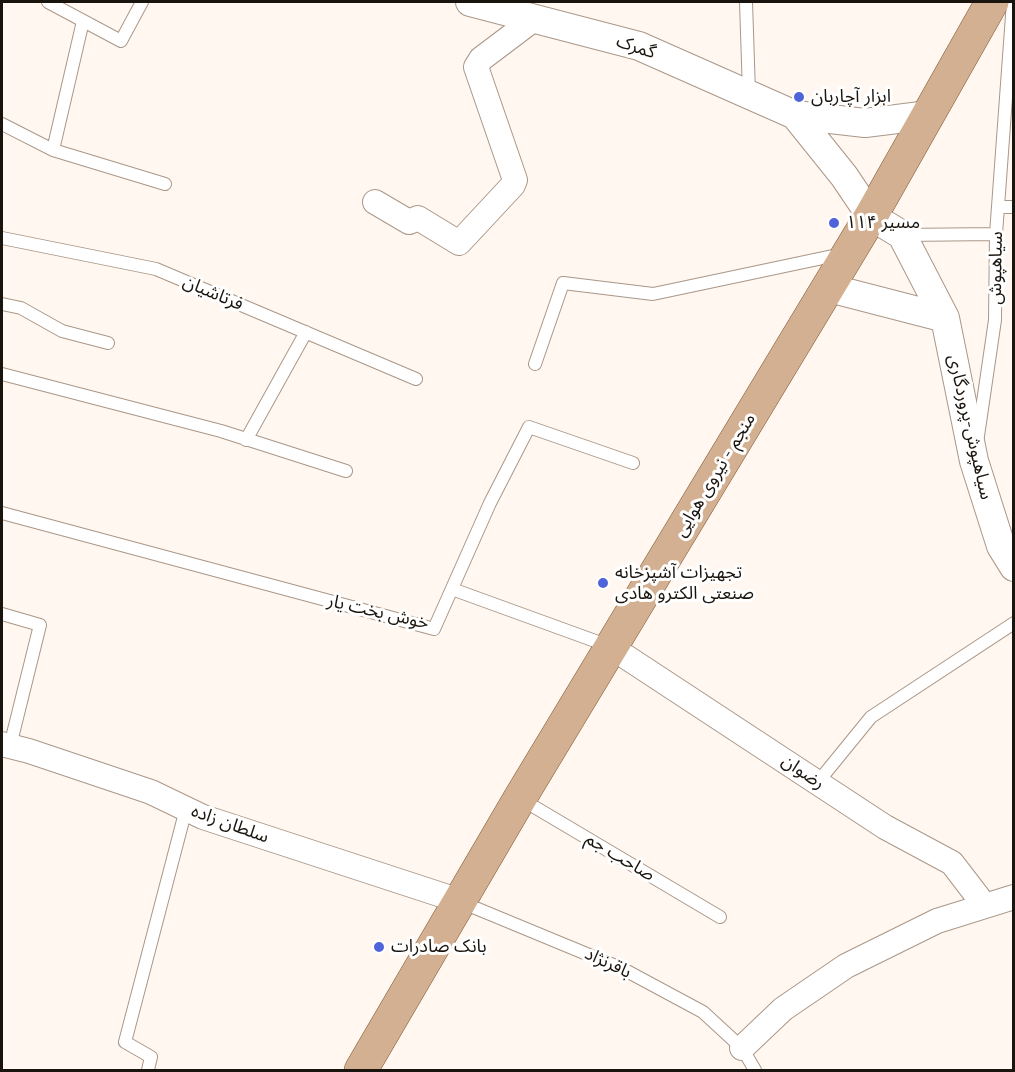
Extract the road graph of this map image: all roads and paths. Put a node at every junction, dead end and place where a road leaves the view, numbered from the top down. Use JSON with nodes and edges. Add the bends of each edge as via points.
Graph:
{"nodes":[{"id":1,"x":48,"y":2,"type":"edge"},
{"id":2,"x":142,"y":2,"type":"edge"},
{"id":3,"x":470,"y":2,"type":"edge"},
{"id":4,"x":746,"y":2,"type":"edge"},
{"id":5,"x":992,"y":2,"type":"edge"},
{"id":6,"x":1013,"y":2,"type":"edge"},
{"id":7,"x":534,"y":19,"type":"junction"},
{"id":8,"x":83,"y":21,"type":"junction"},
{"id":9,"x":749,"y":95,"type":"junction"},
{"id":10,"x":795,"y":115,"type":"junction"},
{"id":11,"x":929,"y":115,"type":"junction"},
{"id":12,"x":2,"y":124,"type":"edge"},
{"id":13,"x":1008,"y":140,"type":"edge"},
{"id":14,"x":53,"y":150,"type":"junction"},
{"id":15,"x":165,"y":184,"type":"dead end"},
{"id":16,"x":375,"y":202,"type":"dead end"},
{"id":17,"x":998,"y":207,"type":"junction"},
{"id":18,"x":1014,"y":207,"type":"edge"},
{"id":19,"x":872,"y":216,"type":"junction"},
{"id":20,"x":996,"y":234,"type":"junction"},
{"id":21,"x":902,"y":235,"type":"junction"},
{"id":22,"x":2,"y":238,"type":"edge"},
{"id":23,"x":849,"y":252,"type":"junction"},
{"id":24,"x":829,"y":288,"type":"junction"},
{"id":25,"x":2,"y":304,"type":"edge"},
{"id":26,"x":945,"y":318,"type":"junction"},
{"id":27,"x":306,"y":332,"type":"junction"},
{"id":28,"x":108,"y":343,"type":"dead end"},
{"id":29,"x":535,"y":364,"type":"dead end"},
{"id":30,"x":2,"y":374,"type":"edge"},
{"id":31,"x":416,"y":379,"type":"dead end"},
{"id":32,"x":246,"y":440,"type":"junction"},
{"id":33,"x":974,"y":461,"type":"junction"},
{"id":34,"x":633,"y":463,"type":"dead end"},
{"id":35,"x":346,"y":471,"type":"dead end"},
{"id":36,"x":2,"y":513,"type":"edge"},
{"id":37,"x":1014,"y":567,"type":"edge"},
{"id":38,"x":452,"y":589,"type":"junction"},
{"id":39,"x":2,"y":614,"type":"edge"},
{"id":40,"x":1014,"y":623,"type":"edge"},
{"id":41,"x":611,"y":647,"type":"junction"},
{"id":42,"x":6,"y":745,"type":"edge"},
{"id":43,"x":818,"y":782,"type":"junction"},
{"id":44,"x":520,"y":798,"type":"junction"},
{"id":45,"x":186,"y":809,"type":"junction"},
{"id":46,"x":1014,"y":897,"type":"edge"},
{"id":47,"x":460,"y":901,"type":"junction"},
{"id":48,"x":985,"y":906,"type":"junction"},
{"id":49,"x":720,"y":917,"type":"dead end"},
{"id":50,"x":742,"y":1048,"type":"junction"},
{"id":51,"x":148,"y":1071,"type":"edge"},
{"id":52,"x":361,"y":1071,"type":"edge"},
{"id":53,"x":755,"y":1071,"type":"edge"}],
"edges":[{"from":1,"to":8,"type":"lane"},
{"from":2,"to":8,"type":"lane","via":[[121,41]]},
{"from":3,"to":7,"type":"street","name":"گمرک"},
{"from":4,"to":9,"type":"lane"},
{"from":5,"to":11,"type":"main road","name":"منجم - نیروی هوایی"},
{"from":6,"to":13,"type":"lane","name":"سیاهپوش"},
{"from":7,"to":9,"type":"street","name":"گمرک","via":[[639,46]]},
{"from":7,"to":16,"type":"street","via":[[477,63],[515,180],[513,185],[459,243],[418,218],[409,222]]},
{"from":8,"to":14,"type":"lane"},
{"from":9,"to":10,"type":"street","name":"گمرک"},
{"from":10,"to":11,"type":"street","name":"گمرک","via":[[865,123]]},
{"from":10,"to":19,"type":"street","name":"گمرک"},
{"from":11,"to":19,"type":"main road","name":"منجم - نیروی هوایی"},
{"from":12,"to":14,"type":"lane"},
{"from":13,"to":17,"type":"lane","name":"سیاهپوش"},
{"from":14,"to":15,"type":"lane"},
{"from":17,"to":18,"type":"lane"},
{"from":17,"to":20,"type":"lane","name":"سیاهپوش"},
{"from":19,"to":21,"type":"street"},
{"from":19,"to":23,"type":"main road","name":"منجم - نیروی هوایی"},
{"from":20,"to":21,"type":"lane"},
{"from":20,"to":33,"type":"lane","name":"سیاهپوش","via":[[995,320]]},
{"from":21,"to":26,"type":"street","name":"سیاهپوش-پروردگاری"},
{"from":22,"to":27,"type":"lane","name":"فرتاشیان","via":[[156,268]]},
{"from":23,"to":24,"type":"main road","name":"منجم - نیروی هوایی"},
{"from":23,"to":29,"type":"lane","via":[[652,294],[562,283]]},
{"from":24,"to":26,"type":"street"},
{"from":24,"to":41,"type":"main road","name":"منجم - نیروی هوایی"},
{"from":25,"to":28,"type":"lane","via":[[21,308],[62,331]]},
{"from":26,"to":33,"type":"street","name":"سیاهپوش-پروردگاری"},
{"from":27,"to":31,"type":"lane","name":"فرتاشیان"},
{"from":27,"to":32,"type":"lane"},
{"from":30,"to":32,"type":"lane"},
{"from":32,"to":35,"type":"lane"},
{"from":33,"to":37,"type":"street","name":"سیاهپوش-پروردگاری","via":[[1001,546]]},
{"from":34,"to":38,"type":"lane","name":"خوش بخت یار","via":[[529,427]]},
{"from":36,"to":38,"type":"lane","name":"خوش بخت یار","via":[[434,629]]},
{"from":38,"to":41,"type":"lane"},
{"from":39,"to":42,"type":"lane","via":[[40,625]]},
{"from":40,"to":43,"type":"lane","via":[[871,717]]},
{"from":41,"to":43,"type":"street","name":"رضوان"},
{"from":41,"to":44,"type":"main road","name":"منجم - نیروی هوایی"},
{"from":42,"to":45,"type":"street","name":"سلطان زاده","via":[[151,792]]},
{"from":43,"to":48,"type":"street","name":"رضوان","via":[[885,827],[952,863]]},
{"from":44,"to":47,"type":"main road","name":"منجم - نیروی هوایی"},
{"from":44,"to":49,"type":"lane","name":"صاحب جم"},
{"from":45,"to":47,"type":"street","name":"سلطان زاده"},
{"from":45,"to":51,"type":"lane","via":[[124,1042],[151,1057]]},
{"from":46,"to":48,"type":"street"},
{"from":47,"to":50,"type":"lane","name":"باقرنژاد","via":[[623,969],[703,1012]]},
{"from":47,"to":52,"type":"main road","name":"منجم - نیروی هوایی"},
{"from":48,"to":50,"type":"street","via":[[937,921],[846,966],[783,1009]]},
{"from":50,"to":53,"type":"lane","name":"باقرنژاد"}]}
